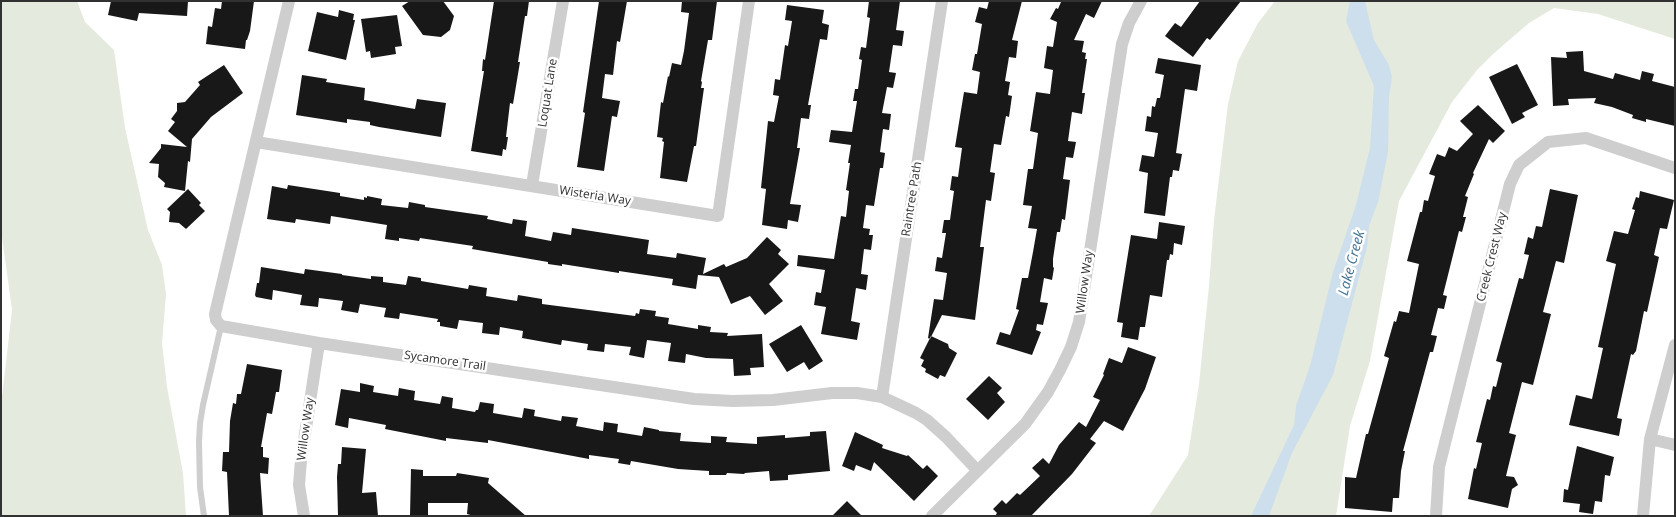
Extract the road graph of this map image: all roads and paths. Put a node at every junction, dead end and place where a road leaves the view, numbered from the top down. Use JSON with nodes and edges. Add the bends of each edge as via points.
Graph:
{"nodes":[{"id":1,"x":289,"y":1,"type":"edge"},
{"id":2,"x":563,"y":1,"type":"edge"},
{"id":3,"x":750,"y":1,"type":"edge"},
{"id":4,"x":942,"y":1,"type":"edge"},
{"id":5,"x":1141,"y":1,"type":"edge"},
{"id":6,"x":256,"y":142,"type":"junction"},
{"id":7,"x":1675,"y":168,"type":"edge"},
{"id":8,"x":532,"y":185,"type":"junction"},
{"id":9,"x":221,"y":326,"type":"junction"},
{"id":10,"x":319,"y":343,"type":"junction"},
{"id":11,"x":1675,"y":345,"type":"edge"},
{"id":12,"x":882,"y":397,"type":"junction"},
{"id":13,"x":1650,"y":439,"type":"junction"},
{"id":14,"x":1675,"y":445,"type":"edge"},
{"id":15,"x":977,"y":470,"type":"junction"},
{"id":16,"x":204,"y":516,"type":"edge"},
{"id":17,"x":304,"y":516,"type":"edge"},
{"id":18,"x":932,"y":516,"type":"edge"},
{"id":19,"x":1436,"y":516,"type":"edge"},
{"id":20,"x":1643,"y":516,"type":"edge"}],
"edges":[{"from":1,"to":6,"type":"street"},
{"from":2,"to":8,"type":"street","name":"Loquat Lane"},
{"from":3,"to":8,"type":"street","name":"Wisteria Way","via":[[718,216]]},
{"from":4,"to":12,"type":"street","name":"Raintree Path"},
{"from":5,"to":15,"type":"street","name":"Willow Way","via":[[1122,44],[1079,322],[1071,347],[1033,414]]},
{"from":6,"to":8,"type":"street","name":"Wisteria Way"},
{"from":6,"to":9,"type":"street","via":[[214,314]]},
{"from":7,"to":19,"type":"street","name":"Creek Crest Way","via":[[1586,138],[1548,142],[1519,165],[1510,184],[1439,467]]},
{"from":9,"to":10,"type":"street","name":"Sycamore Trail"},
{"from":9,"to":16,"type":"lane","via":[[200,423],[200,487]]},
{"from":10,"to":12,"type":"street","name":"Sycamore Trail","via":[[694,398],[773,400],[832,392]]},
{"from":10,"to":17,"type":"street","name":"Willow Way","via":[[301,460],[299,485]]},
{"from":11,"to":13,"type":"street"},
{"from":12,"to":15,"type":"street","name":"Sycamore Trail","via":[[927,420]]},
{"from":13,"to":14,"type":"street"},
{"from":13,"to":20,"type":"street"},
{"from":15,"to":18,"type":"street","name":"Willow Way"}]}
